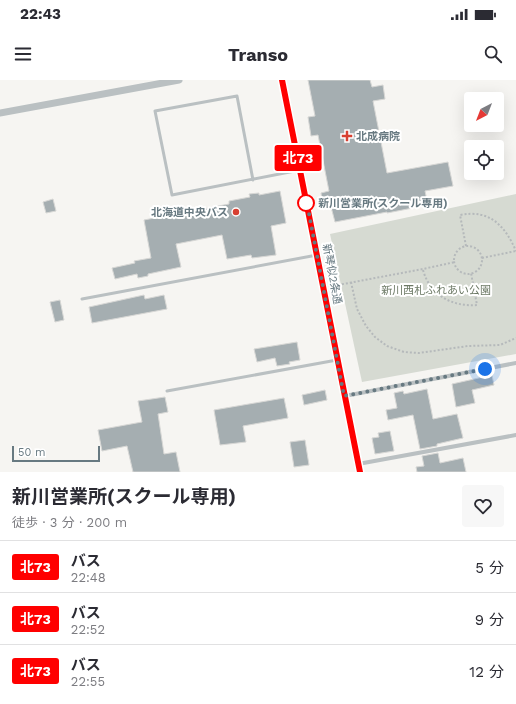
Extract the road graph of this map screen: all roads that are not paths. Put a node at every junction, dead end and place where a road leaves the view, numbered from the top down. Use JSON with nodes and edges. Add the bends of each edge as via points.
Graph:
{"nodes":[{"id":1,"x":179,"y":80,"type":"edge"},
{"id":2,"x":282,"y":80,"type":"edge"},
{"id":3,"x":0,"y":113,"type":"edge"},
{"id":4,"x":300,"y":170,"type":"junction"},
{"id":5,"x":253,"y":180,"type":"junction"},
{"id":6,"x":317,"y":255,"type":"junction"},
{"id":7,"x":82,"y":299,"type":"dead end"},
{"id":8,"x":337,"y":359,"type":"junction"},
{"id":9,"x":516,"y":363,"type":"edge"},
{"id":10,"x":167,"y":391,"type":"dead end"},
{"id":11,"x":344,"y":396,"type":"junction"},
{"id":12,"x":516,"y":435,"type":"edge"},
{"id":13,"x":358,"y":464,"type":"junction"},
{"id":14,"x":360,"y":472,"type":"edge"}],
"edges":[{"from":1,"to":3,"type":"street"},
{"from":2,"to":4,"type":"street","name":"新琴似2条通"},
{"from":4,"to":5,"type":"lane"},
{"from":4,"to":6,"type":"street","name":"新琴似2条通"},
{"from":5,"to":5,"type":"lane","via":[[172,195],[155,111],[237,96]]},
{"from":6,"to":7,"type":"lane"},
{"from":6,"to":8,"type":"street","name":"新琴似2条通"},
{"from":8,"to":10,"type":"lane"},
{"from":8,"to":11,"type":"street","name":"新琴似2条通"},
{"from":9,"to":11,"type":"street"},
{"from":11,"to":13,"type":"street","name":"新琴似2条通"},
{"from":12,"to":13,"type":"street"},
{"from":13,"to":14,"type":"street","name":"新琴似2条通"}]}
